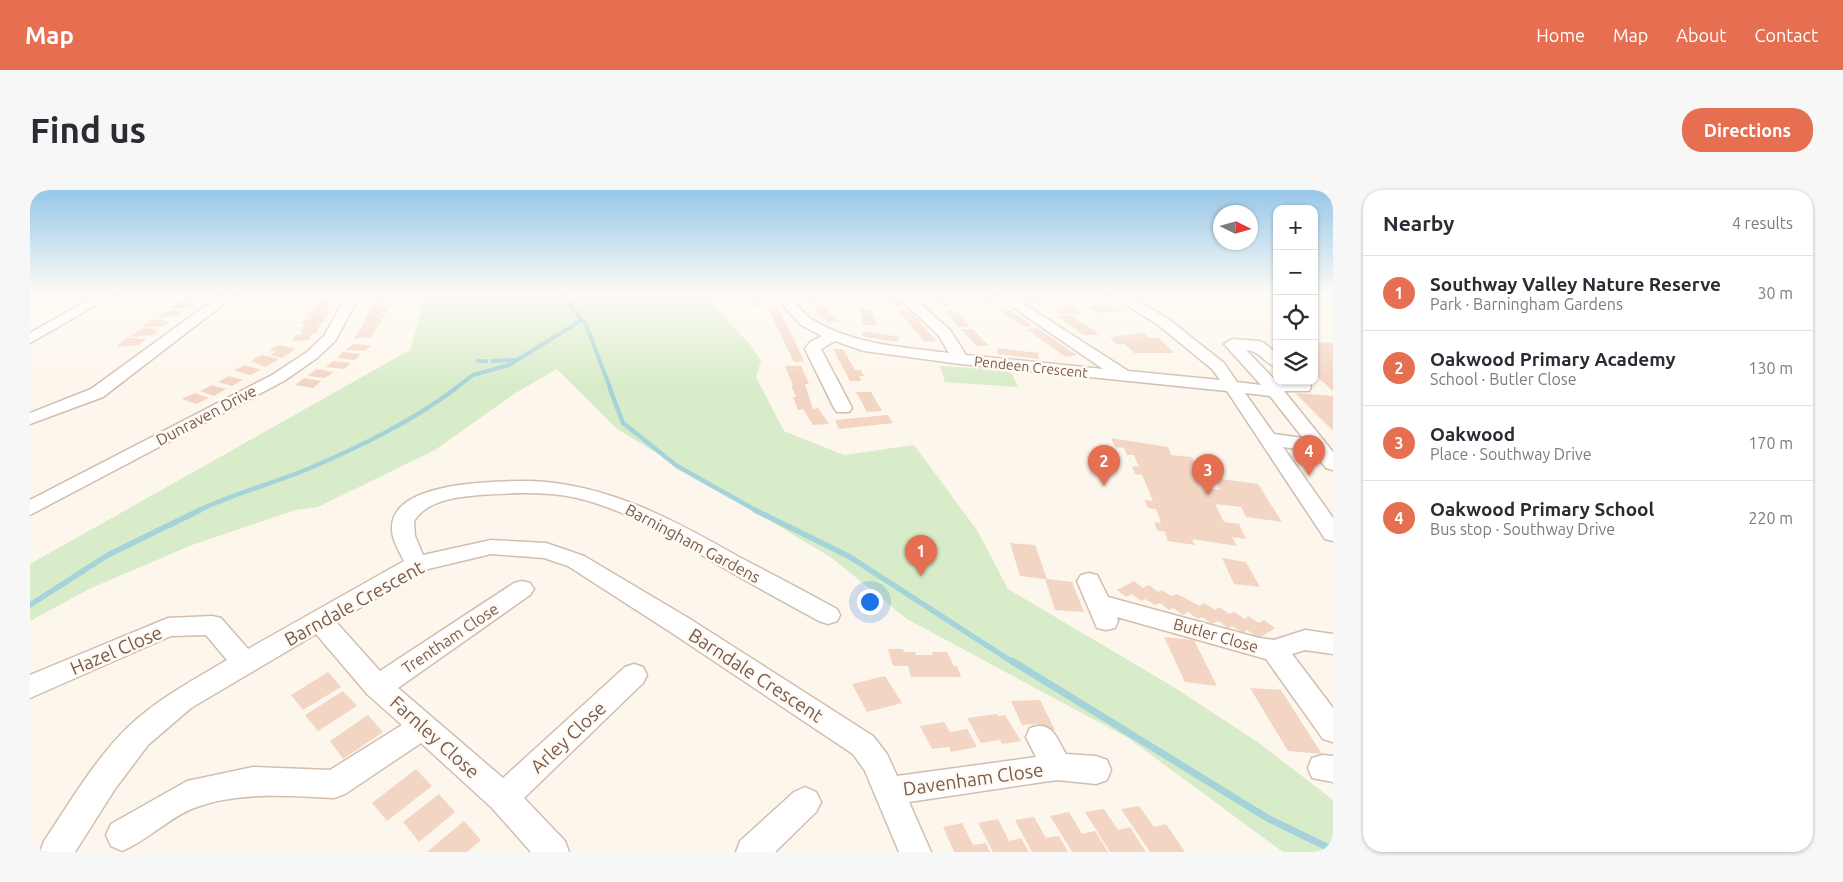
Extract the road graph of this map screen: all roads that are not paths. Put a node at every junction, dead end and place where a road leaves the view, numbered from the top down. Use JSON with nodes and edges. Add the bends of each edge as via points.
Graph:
{"nodes":[{"id":1,"x":57,"y":324,"type":"edge"},
{"id":2,"x":190,"y":324,"type":"edge"},
{"id":3,"x":338,"y":324,"type":"edge"},
{"id":4,"x":810,"y":324,"type":"edge"},
{"id":5,"x":935,"y":324,"type":"edge"},
{"id":6,"x":1046,"y":324,"type":"edge"},
{"id":7,"x":1165,"y":324,"type":"edge"},
{"id":8,"x":834,"y":336,"type":"junction"},
{"id":9,"x":30,"y":340,"type":"edge"},
{"id":10,"x":1273,"y":358,"type":"edge"},
{"id":11,"x":961,"y":359,"type":"junction"},
{"id":12,"x":1158,"y":365,"type":"dead end"},
{"id":13,"x":1126,"y":377,"type":"junction"},
{"id":14,"x":1172,"y":381,"type":"junction"},
{"id":15,"x":1301,"y":385,"type":"edge"},
{"id":16,"x":1230,"y":386,"type":"junction"},
{"id":17,"x":1273,"y":388,"type":"junction"},
{"id":18,"x":843,"y":408,"type":"dead end"},
{"id":19,"x":30,"y":419,"type":"edge"},
{"id":20,"x":1268,"y":439,"type":"junction"},
{"id":21,"x":1327,"y":456,"type":"edge"},
{"id":22,"x":30,"y":508,"type":"edge"},
{"id":23,"x":1333,"y":534,"type":"edge"},
{"id":24,"x":417,"y":564,"type":"junction"},
{"id":25,"x":1089,"y":581,"type":"dead end"},
{"id":26,"x":522,"y":589,"type":"dead end"},
{"id":27,"x":828,"y":615,"type":"dead end"},
{"id":28,"x":319,"y":620,"type":"junction"},
{"id":29,"x":1333,"y":644,"type":"edge"},
{"id":30,"x":1274,"y":650,"type":"junction"},
{"id":31,"x":246,"y":664,"type":"junction"},
{"id":32,"x":634,"y":675,"type":"dead end"},
{"id":33,"x":30,"y":687,"type":"edge"},
{"id":34,"x":378,"y":687,"type":"junction"},
{"id":35,"x":423,"y":727,"type":"junction"},
{"id":36,"x":1333,"y":730,"type":"edge"},
{"id":37,"x":1040,"y":737,"type":"dead end"},
{"id":38,"x":1057,"y":767,"type":"junction"},
{"id":39,"x":1096,"y":770,"type":"dead end"},
{"id":40,"x":890,"y":791,"type":"junction"},
{"id":41,"x":503,"y":798,"type":"junction"},
{"id":42,"x":805,"y":802,"type":"dead end"},
{"id":43,"x":122,"y":835,"type":"dead end"},
{"id":44,"x":56,"y":852,"type":"edge"},
{"id":45,"x":553,"y":852,"type":"edge"},
{"id":46,"x":752,"y":852,"type":"edge"},
{"id":47,"x":915,"y":852,"type":"edge"}],
"edges":[{"from":1,"to":9,"type":"street"},
{"from":2,"to":19,"type":"street","via":[[97,393]]},
{"from":3,"to":22,"type":"street","name":"Dunraven Drive","via":[[330,338],[278,378]]},
{"from":4,"to":8,"type":"street","name":"Pendeen Crescent"},
{"from":5,"to":11,"type":"street","via":[[945,333]]},
{"from":6,"to":13,"type":"street"},
{"from":7,"to":16,"type":"street","via":[[1218,366]]},
{"from":8,"to":11,"type":"street","name":"Pendeen Crescent","via":[[877,348]]},
{"from":8,"to":18,"type":"street","via":[[813,349]]},
{"from":10,"to":17,"type":"street","via":[[1259,346],[1232,344]]},
{"from":11,"to":13,"type":"street","name":"Pendeen Crescent"},
{"from":12,"to":14,"type":"street"},
{"from":13,"to":14,"type":"street","name":"Pendeen Crescent"},
{"from":14,"to":16,"type":"street","name":"Pendeen Crescent"},
{"from":15,"to":17,"type":"street","name":"Pendeen Crescent","via":[[1303,387]]},
{"from":16,"to":17,"type":"street","name":"Pendeen Crescent"},
{"from":16,"to":20,"type":"street"},
{"from":17,"to":21,"type":"street"},
{"from":20,"to":21,"type":"street"},
{"from":20,"to":23,"type":"street"},
{"from":24,"to":27,"type":"street","name":"Barningham Gardens","via":[[400,526],[404,516],[419,504],[466,491],[549,489],[592,496],[637,511],[805,593]]},
{"from":24,"to":28,"type":"street","name":"Barndale Crescent"},
{"from":24,"to":40,"type":"street","name":"Barndale Crescent","via":[[491,547],[546,551],[576,560],[863,745],[874,757]]},
{"from":25,"to":30,"type":"street","name":"Butler Close","via":[[1103,612]]},
{"from":26,"to":34,"type":"street","name":"Trentham Close"},
{"from":28,"to":31,"type":"street","name":"Barndale Crescent"},
{"from":28,"to":34,"type":"street","name":"Farnley Close"},
{"from":29,"to":30,"type":"street","name":"Butler Close","via":[[1305,640]]},
{"from":30,"to":36,"type":"street"},
{"from":31,"to":33,"type":"street","name":"Hazel Close","via":[[212,625],[168,627]]},
{"from":31,"to":44,"type":"street","name":"Barndale Crescent","via":[[181,700],[138,736],[104,779]]},
{"from":32,"to":41,"type":"street","name":"Arley Close"},
{"from":34,"to":35,"type":"street","name":"Farnley Close"},
{"from":35,"to":41,"type":"street","name":"Farnley Close"},
{"from":35,"to":43,"type":"street","via":[[334,784],[253,781],[187,795]]},
{"from":37,"to":38,"type":"street","name":"Davenham Close"},
{"from":38,"to":39,"type":"street","name":"Davenham Close"},
{"from":38,"to":40,"type":"street","name":"Davenham Close"},
{"from":40,"to":47,"type":"street","name":"Barndale Crescent"},
{"from":41,"to":45,"type":"street","name":"Farnley Close"},
{"from":42,"to":46,"type":"street"}]}
